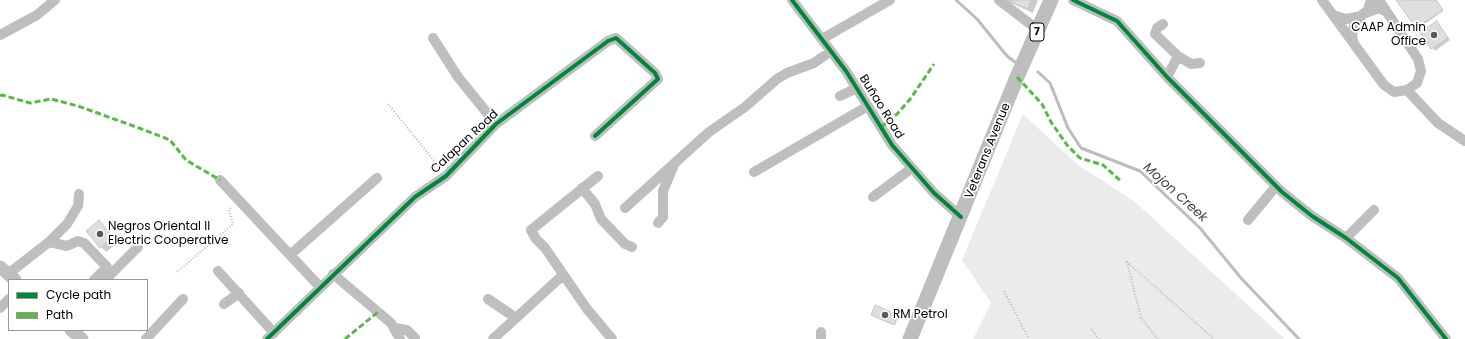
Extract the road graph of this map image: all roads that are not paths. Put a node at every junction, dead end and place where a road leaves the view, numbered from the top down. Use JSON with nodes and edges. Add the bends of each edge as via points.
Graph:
{"nodes":[{"id":1,"x":55,"y":0,"type":"edge"},
{"id":2,"x":792,"y":0,"type":"edge"},
{"id":3,"x":890,"y":0,"type":"edge"},
{"id":4,"x":999,"y":0,"type":"edge"},
{"id":5,"x":1051,"y":0,"type":"edge"},
{"id":6,"x":1073,"y":0,"type":"edge"},
{"id":7,"x":1322,"y":0,"type":"edge"},
{"id":8,"x":1371,"y":0,"type":"edge"},
{"id":9,"x":1379,"y":0,"type":"edge"},
{"id":10,"x":1387,"y":12,"type":"junction"},
{"id":11,"x":1363,"y":14,"type":"junction"},
{"id":12,"x":1333,"y":15,"type":"junction"},
{"id":13,"x":1163,"y":24,"type":"dead end"},
{"id":14,"x":1038,"y":30,"type":"junction"},
{"id":15,"x":0,"y":35,"type":"edge"},
{"id":16,"x":433,"y":38,"type":"dead end"},
{"id":17,"x":822,"y":39,"type":"junction"},
{"id":18,"x":1354,"y":46,"type":"junction"},
{"id":19,"x":831,"y":50,"type":"junction"},
{"id":20,"x":1178,"y":56,"type":"junction"},
{"id":21,"x":1200,"y":63,"type":"dead end"},
{"id":22,"x":1167,"y":77,"type":"junction"},
{"id":23,"x":857,"y":88,"type":"junction"},
{"id":24,"x":1407,"y":90,"type":"junction"},
{"id":25,"x":840,"y":96,"type":"dead end"},
{"id":26,"x":868,"y":106,"type":"junction"},
{"id":27,"x":496,"y":124,"type":"junction"},
{"id":28,"x":595,"y":136,"type":"dead end"},
{"id":29,"x":1465,"y":141,"type":"edge"},
{"id":30,"x":675,"y":163,"type":"junction"},
{"id":31,"x":912,"y":168,"type":"junction"},
{"id":32,"x":754,"y":172,"type":"dead end"},
{"id":33,"x":598,"y":176,"type":"dead end"},
{"id":34,"x":378,"y":178,"type":"dead end"},
{"id":35,"x":220,"y":180,"type":"dead end"},
{"id":36,"x":1276,"y":186,"type":"junction"},
{"id":37,"x":582,"y":188,"type":"junction"},
{"id":38,"x":79,"y":194,"type":"dead end"},
{"id":39,"x":873,"y":196,"type":"dead end"},
{"id":40,"x":625,"y":208,"type":"dead end"},
{"id":41,"x":1374,"y":210,"type":"dead end"},
{"id":42,"x":961,"y":217,"type":"junction"},
{"id":43,"x":1248,"y":220,"type":"dead end"},
{"id":44,"x":658,"y":224,"type":"dead end"},
{"id":45,"x":1346,"y":238,"type":"junction"},
{"id":46,"x":49,"y":242,"type":"junction"},
{"id":47,"x":138,"y":247,"type":"dead end"},
{"id":48,"x":632,"y":247,"type":"dead end"},
{"id":49,"x":290,"y":255,"type":"junction"},
{"id":50,"x":218,"y":271,"type":"dead end"},
{"id":51,"x":8,"y":274,"type":"edge"},
{"id":52,"x":333,"y":274,"type":"junction"},
{"id":53,"x":563,"y":275,"type":"junction"},
{"id":54,"x":95,"y":279,"type":"edge"},
{"id":55,"x":106,"y":279,"type":"edge"},
{"id":56,"x":320,"y":287,"type":"junction"},
{"id":57,"x":239,"y":293,"type":"junction"},
{"id":58,"x":183,"y":299,"type":"dead end"},
{"id":59,"x":488,"y":299,"type":"dead end"},
{"id":60,"x":8,"y":300,"type":"edge"},
{"id":61,"x":224,"y":304,"type":"dead end"},
{"id":62,"x":0,"y":308,"type":"edge"},
{"id":63,"x":516,"y":318,"type":"junction"},
{"id":64,"x":395,"y":328,"type":"junction"},
{"id":65,"x":72,"y":331,"type":"edge"},
{"id":66,"x":270,"y":336,"type":"edge"},
{"id":67,"x":415,"y":338,"type":"dead end"},
{"id":68,"x":82,"y":339,"type":"edge"},
{"id":69,"x":146,"y":339,"type":"edge"},
{"id":70,"x":400,"y":339,"type":"edge"},
{"id":71,"x":493,"y":339,"type":"edge"},
{"id":72,"x":612,"y":339,"type":"edge"},
{"id":73,"x":910,"y":339,"type":"edge"},
{"id":74,"x":1446,"y":339,"type":"edge"}],
"edges":[{"from":1,"to":15,"type":"street","via":[[36,15]]},
{"from":2,"to":17,"type":"street","name":"Buñao Road"},
{"from":3,"to":17,"type":"street"},
{"from":4,"to":14,"type":"street"},
{"from":5,"to":14,"type":"highway","number":"7"},
{"from":6,"to":22,"type":"street","via":[[1117,21]]},
{"from":7,"to":12,"type":"street"},
{"from":8,"to":11,"type":"street","via":[[1368,10]]},
{"from":9,"to":10,"type":"street"},
{"from":10,"to":11,"type":"street","via":[[1378,8]]},
{"from":10,"to":24,"type":"street","via":[[1418,59],[1420,71],[1417,83]]},
{"from":11,"to":12,"type":"street","via":[[1346,19]]},
{"from":11,"to":18,"type":"street","via":[[1354,26]]},
{"from":12,"to":18,"type":"street"},
{"from":13,"to":20,"type":"street","via":[[1157,28],[1155,34]]},
{"from":14,"to":42,"type":"highway","name":"Veterans Avenue","number":"7"},
{"from":16,"to":27,"type":"street","via":[[458,77]]},
{"from":17,"to":19,"type":"street","name":"Buñao Road"},
{"from":18,"to":24,"type":"street","via":[[1384,85],[1394,92]]},
{"from":19,"to":23,"type":"street","name":"Buñao Road"},
{"from":19,"to":30,"type":"street","via":[[814,64],[777,78],[745,107],[709,132]]},
{"from":20,"to":21,"type":"street","via":[[1191,64]]},
{"from":20,"to":22,"type":"street"},
{"from":22,"to":36,"type":"street"},
{"from":23,"to":25,"type":"street"},
{"from":23,"to":26,"type":"street","name":"Buñao Road"},
{"from":24,"to":29,"type":"street","via":[[1438,122]]},
{"from":26,"to":31,"type":"street","name":"Buñao Road","via":[[892,145]]},
{"from":26,"to":32,"type":"street"},
{"from":27,"to":28,"type":"street","name":"Calapan Road","via":[[608,41],[616,38],[655,73],[658,79]]},
{"from":27,"to":52,"type":"street","name":"Calapan Road","via":[[446,176],[415,197]]},
{"from":30,"to":40,"type":"street"},
{"from":30,"to":44,"type":"street","via":[[663,191],[663,217]]},
{"from":31,"to":39,"type":"street"},
{"from":31,"to":42,"type":"street","name":"Buñao Road","via":[[934,193]]},
{"from":33,"to":37,"type":"street"},
{"from":34,"to":49,"type":"street"},
{"from":35,"to":49,"type":"street"},
{"from":36,"to":43,"type":"street"},
{"from":36,"to":45,"type":"street","via":[[1312,216]]},
{"from":37,"to":48,"type":"street","via":[[595,204],[601,219],[625,244]]},
{"from":37,"to":53,"type":"street","via":[[531,230]]},
{"from":38,"to":46,"type":"street","via":[[78,206],[72,217]]},
{"from":41,"to":45,"type":"street"},
{"from":42,"to":73,"type":"highway","name":"Veterans Avenue","number":"7"},
{"from":45,"to":74,"type":"street","via":[[1398,278]]},
{"from":46,"to":51,"type":"street"},
{"from":46,"to":54,"type":"street","via":[[67,246],[78,241],[84,243],[107,267]]},
{"from":47,"to":55,"type":"street"},
{"from":49,"to":56,"type":"street"},
{"from":50,"to":57,"type":"street"},
{"from":52,"to":56,"type":"street","name":"Calapan Road"},
{"from":52,"to":64,"type":"street"},
{"from":53,"to":63,"type":"street"},
{"from":53,"to":72,"type":"street"},
{"from":56,"to":66,"type":"street","name":"Calapan Road"},
{"from":57,"to":61,"type":"street"},
{"from":57,"to":66,"type":"street"},
{"from":58,"to":69,"type":"street"},
{"from":59,"to":63,"type":"street"},
{"from":60,"to":62,"type":"street"},
{"from":63,"to":71,"type":"street"},
{"from":64,"to":67,"type":"street","via":[[407,330]]},
{"from":64,"to":70,"type":"street"},
{"from":65,"to":68,"type":"main road"}]}
